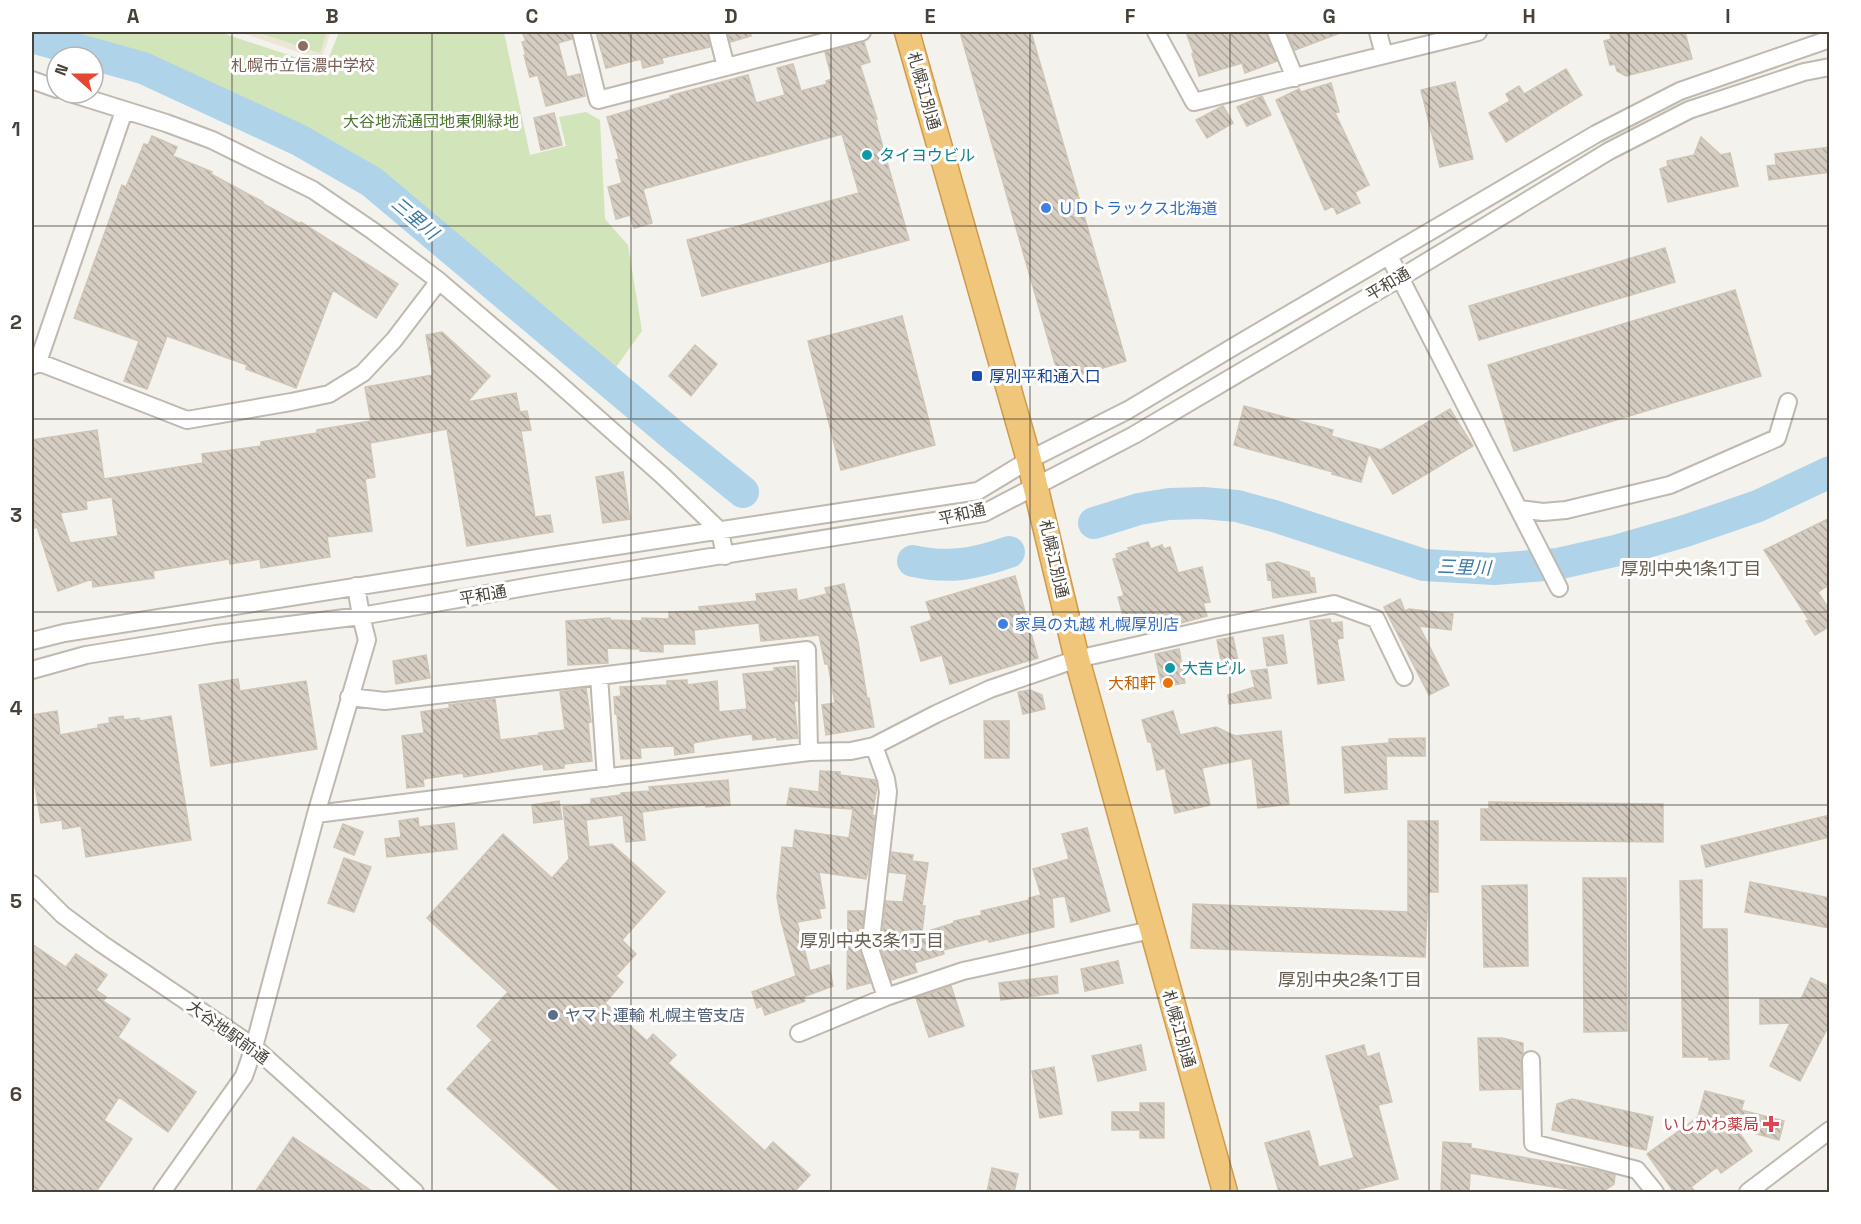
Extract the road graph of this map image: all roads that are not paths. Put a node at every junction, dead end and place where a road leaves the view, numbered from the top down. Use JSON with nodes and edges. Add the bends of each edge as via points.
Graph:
{"nodes":[{"id":1,"x":581,"y":32,"type":"edge"},
{"id":2,"x":717,"y":32,"type":"edge"},
{"id":3,"x":862,"y":32,"type":"edge"},
{"id":4,"x":907,"y":32,"type":"edge"},
{"id":5,"x":1156,"y":32,"type":"edge"},
{"id":6,"x":1276,"y":32,"type":"edge"},
{"id":7,"x":1378,"y":32,"type":"edge"},
{"id":8,"x":1478,"y":32,"type":"edge"},
{"id":9,"x":1830,"y":39,"type":"edge"},
{"id":10,"x":1384,"y":55,"type":"junction"},
{"id":11,"x":726,"y":67,"type":"junction"},
{"id":12,"x":1830,"y":67,"type":"edge"},
{"id":13,"x":1295,"y":78,"type":"junction"},
{"id":14,"x":105,"y":105,"type":"edge"},
{"id":15,"x":124,"y":111,"type":"junction"},
{"id":16,"x":1389,"y":256,"type":"junction"},
{"id":17,"x":1400,"y":278,"type":"junction"},
{"id":18,"x":439,"y":281,"type":"junction"},
{"id":19,"x":35,"y":364,"type":"edge"},
{"id":20,"x":1788,"y":402,"type":"dead end"},
{"id":21,"x":1029,"y":460,"type":"junction"},
{"id":22,"x":1036,"y":485,"type":"junction"},
{"id":23,"x":1519,"y":509,"type":"junction"},
{"id":24,"x":720,"y":531,"type":"junction"},
{"id":25,"x":725,"y":555,"type":"junction"},
{"id":26,"x":1557,"y":583,"type":"dead end"},
{"id":27,"x":356,"y":586,"type":"junction"},
{"id":28,"x":361,"y":616,"type":"junction"},
{"id":29,"x":32,"y":641,"type":"edge"},
{"id":30,"x":1077,"y":659,"type":"junction"},
{"id":31,"x":32,"y":670,"type":"edge"},
{"id":32,"x":599,"y":676,"type":"junction"},
{"id":33,"x":1404,"y":677,"type":"dead end"},
{"id":34,"x":349,"y":697,"type":"junction"},
{"id":35,"x":874,"y":746,"type":"junction"},
{"id":36,"x":809,"y":752,"type":"junction"},
{"id":37,"x":606,"y":778,"type":"junction"},
{"id":38,"x":316,"y":814,"type":"junction"},
{"id":39,"x":33,"y":889,"type":"edge"},
{"id":40,"x":1151,"y":930,"type":"junction"},
{"id":41,"x":886,"y":997,"type":"junction"},
{"id":42,"x":799,"y":1033,"type":"dead end"},
{"id":43,"x":254,"y":1047,"type":"junction"},
{"id":44,"x":1531,"y":1060,"type":"dead end"},
{"id":45,"x":1830,"y":1130,"type":"edge"},
{"id":46,"x":162,"y":1192,"type":"edge"},
{"id":47,"x":415,"y":1192,"type":"edge"},
{"id":48,"x":1225,"y":1192,"type":"edge"},
{"id":49,"x":1655,"y":1192,"type":"edge"},
{"id":50,"x":1748,"y":1192,"type":"edge"}],
"edges":[{"from":1,"to":11,"type":"street","via":[[598,100]]},
{"from":2,"to":11,"type":"street"},
{"from":3,"to":11,"type":"street"},
{"from":4,"to":21,"type":"highway","name":"札幌江別通"},
{"from":5,"to":13,"type":"street","via":[[1194,102]]},
{"from":6,"to":13,"type":"street"},
{"from":7,"to":10,"type":"street"},
{"from":8,"to":10,"type":"street"},
{"from":9,"to":16,"type":"street","name":"平和通","via":[[1680,91],[1596,134]]},
{"from":10,"to":13,"type":"street"},
{"from":12,"to":17,"type":"street","name":"平和通","via":[[1689,111],[1609,151]]},
{"from":14,"to":15,"type":"street"},
{"from":15,"to":18,"type":"street","via":[[212,140],[313,190]]},
{"from":15,"to":19,"type":"street"},
{"from":16,"to":17,"type":"street"},
{"from":16,"to":21,"type":"street","name":"平和通","via":[[1128,410]]},
{"from":17,"to":22,"type":"street","name":"平和通","via":[[1134,435]]},
{"from":17,"to":23,"type":"street"},
{"from":18,"to":19,"type":"street","via":[[363,374],[329,394],[291,402],[187,420]]},
{"from":18,"to":24,"type":"street","via":[[590,411]]},
{"from":20,"to":23,"type":"street","via":[[1777,438],[1670,485],[1566,510]]},
{"from":21,"to":22,"type":"highway","name":"札幌江別通"},
{"from":21,"to":24,"type":"street","name":"平和通","via":[[978,491]]},
{"from":22,"to":25,"type":"street","name":"平和通","via":[[984,513]]},
{"from":22,"to":30,"type":"highway","name":"札幌江別通"},
{"from":23,"to":26,"type":"street"},
{"from":24,"to":25,"type":"street"},
{"from":24,"to":27,"type":"street","name":"平和通"},
{"from":25,"to":28,"type":"street","name":"平和通"},
{"from":27,"to":28,"type":"street"},
{"from":27,"to":29,"type":"street","name":"平和通"},
{"from":28,"to":31,"type":"street","name":"平和通","via":[[86,655]]},
{"from":28,"to":34,"type":"street","via":[[367,640]]},
{"from":30,"to":33,"type":"street","via":[[1334,604],[1376,618]]},
{"from":30,"to":35,"type":"street","via":[[990,689]]},
{"from":30,"to":40,"type":"highway","name":"札幌江別通"},
{"from":32,"to":34,"type":"street","via":[[385,701]]},
{"from":32,"to":36,"type":"street","via":[[807,650]]},
{"from":32,"to":37,"type":"street"},
{"from":34,"to":38,"type":"street"},
{"from":35,"to":36,"type":"street"},
{"from":35,"to":41,"type":"street","via":[[888,792],[870,949]]},
{"from":36,"to":37,"type":"street"},
{"from":37,"to":38,"type":"street"},
{"from":38,"to":43,"type":"street"},
{"from":39,"to":43,"type":"street","name":"大谷地駅前通","via":[[102,944]]},
{"from":40,"to":41,"type":"street","via":[[963,971]]},
{"from":40,"to":48,"type":"highway","name":"札幌江別通"},
{"from":41,"to":42,"type":"street"},
{"from":43,"to":46,"type":"street","via":[[244,1076]]},
{"from":43,"to":47,"type":"street","name":"大谷地駅前通"},
{"from":44,"to":49,"type":"street","via":[[1533,1143],[1638,1170]]},
{"from":45,"to":50,"type":"street"}]}
